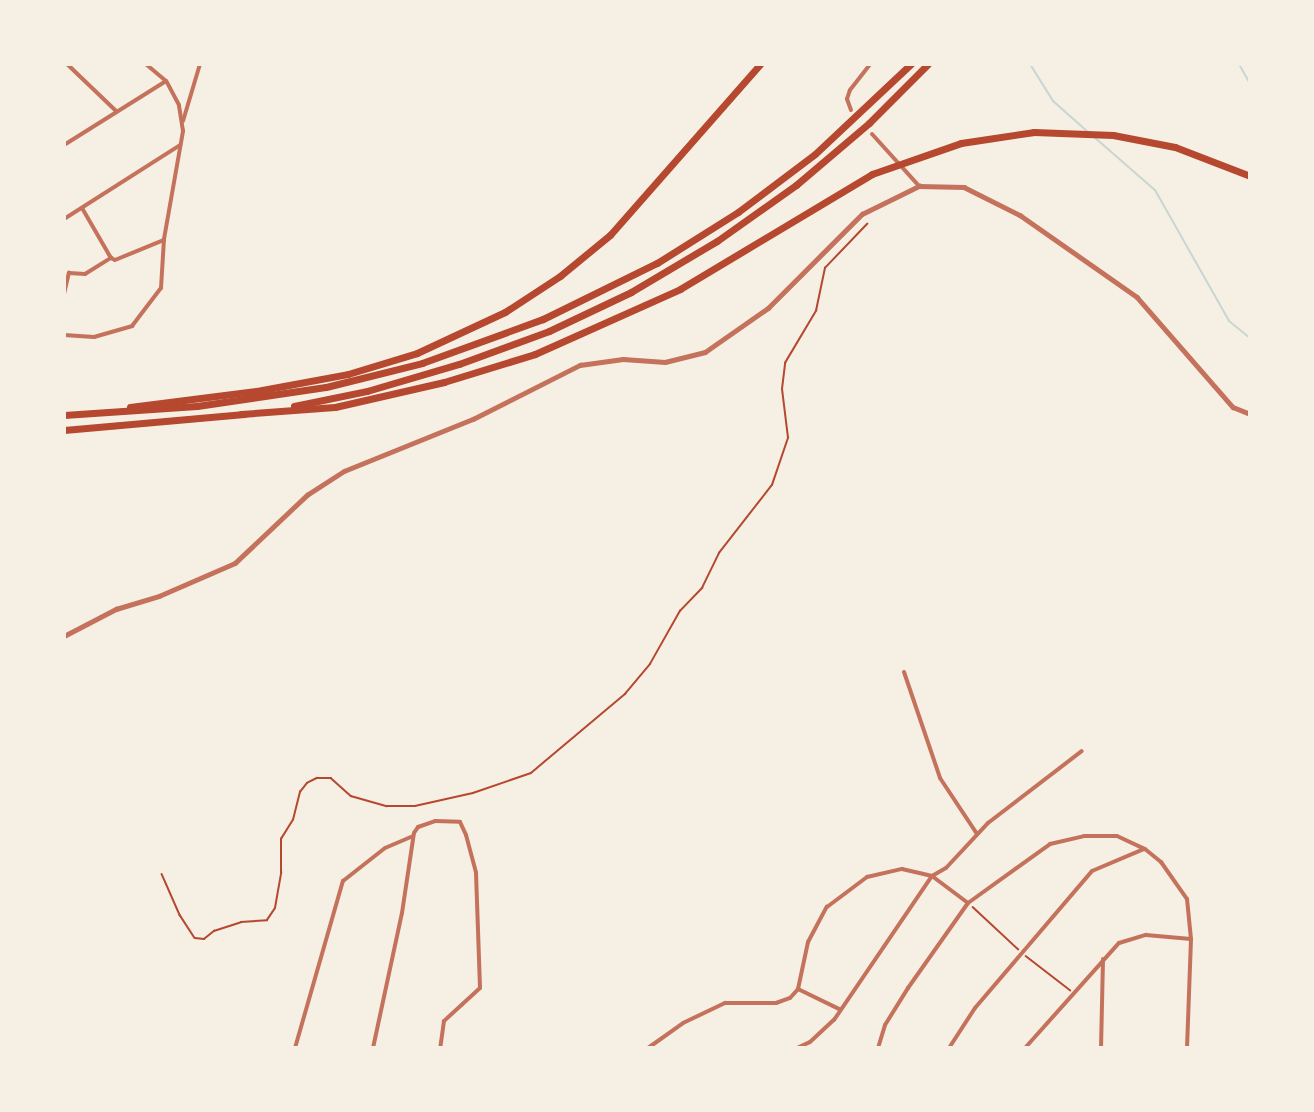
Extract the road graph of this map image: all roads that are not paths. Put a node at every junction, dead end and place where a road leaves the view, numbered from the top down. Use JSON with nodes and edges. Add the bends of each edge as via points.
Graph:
{"nodes":[{"id":1,"x":67,"y":64,"type":"edge"},
{"id":2,"x":146,"y":64,"type":"edge"},
{"id":3,"x":200,"y":64,"type":"edge"},
{"id":4,"x":759,"y":64,"type":"edge"},
{"id":5,"x":870,"y":64,"type":"edge"},
{"id":6,"x":911,"y":64,"type":"edge"},
{"id":7,"x":928,"y":64,"type":"edge"},
{"id":8,"x":166,"y":81,"type":"junction"},
{"id":9,"x":851,"y":110,"type":"dead end"},
{"id":10,"x":116,"y":111,"type":"junction"},
{"id":11,"x":182,"y":124,"type":"junction"},
{"id":12,"x":872,"y":134,"type":"dead end"},
{"id":13,"x":64,"y":145,"type":"edge"},
{"id":14,"x":180,"y":145,"type":"junction"},
{"id":15,"x":1250,"y":176,"type":"edge"},
{"id":16,"x":919,"y":186,"type":"junction"},
{"id":17,"x":82,"y":208,"type":"junction"},
{"id":18,"x":64,"y":211,"type":"edge"},
{"id":19,"x":66,"y":218,"type":"edge"},
{"id":20,"x":164,"y":240,"type":"junction"},
{"id":21,"x":111,"y":258,"type":"junction"},
{"id":22,"x":67,"y":273,"type":"edge"},
{"id":23,"x":64,"y":294,"type":"edge"},
{"id":24,"x":64,"y":335,"type":"edge"},
{"id":25,"x":101,"y":411,"type":"junction"},
{"id":26,"x":241,"y":414,"type":"junction"},
{"id":27,"x":1250,"y":414,"type":"edge"},
{"id":28,"x":64,"y":415,"type":"edge"},
{"id":29,"x":64,"y":430,"type":"edge"},
{"id":30,"x":64,"y":636,"type":"edge"},
{"id":31,"x":904,"y":672,"type":"dead end"},
{"id":32,"x":1082,"y":751,"type":"dead end"},
{"id":33,"x":977,"y":834,"type":"junction"},
{"id":34,"x":413,"y":836,"type":"junction"},
{"id":35,"x":1145,"y":849,"type":"junction"},
{"id":36,"x":933,"y":876,"type":"junction"},
{"id":37,"x":968,"y":903,"type":"junction"},
{"id":38,"x":1191,"y":939,"type":"junction"},
{"id":39,"x":1103,"y":959,"type":"junction"},
{"id":40,"x":798,"y":989,"type":"junction"},
{"id":41,"x":839,"y":1009,"type":"junction"},
{"id":42,"x":296,"y":1047,"type":"edge"},
{"id":43,"x":374,"y":1047,"type":"edge"},
{"id":44,"x":440,"y":1047,"type":"edge"},
{"id":45,"x":648,"y":1047,"type":"edge"},
{"id":46,"x":797,"y":1047,"type":"edge"},
{"id":47,"x":879,"y":1047,"type":"edge"},
{"id":48,"x":949,"y":1047,"type":"edge"},
{"id":49,"x":1025,"y":1047,"type":"edge"},
{"id":50,"x":1101,"y":1047,"type":"edge"},
{"id":51,"x":1187,"y":1047,"type":"edge"}],
"edges":[{"from":1,"to":10,"type":"street"},
{"from":2,"to":8,"type":"street"},
{"from":3,"to":11,"type":"street"},
{"from":4,"to":25,"type":"highway","via":[[610,235],[560,276],[476,328],[417,353],[348,374],[262,390]]},
{"from":5,"to":9,"type":"street","via":[[850,90],[847,99]]},
{"from":6,"to":25,"type":"highway","via":[[839,133],[738,212],[657,263],[543,319],[453,354],[326,387],[197,406]]},
{"from":7,"to":26,"type":"highway","via":[[869,123],[796,185],[717,240],[631,292],[549,331],[439,371],[356,393]]},
{"from":8,"to":10,"type":"street"},
{"from":8,"to":11,"type":"street","via":[[179,105]]},
{"from":10,"to":13,"type":"street"},
{"from":11,"to":14,"type":"street"},
{"from":12,"to":16,"type":"street"},
{"from":14,"to":17,"type":"street"},
{"from":14,"to":20,"type":"street"},
{"from":15,"to":26,"type":"highway","via":[[1175,147],[1113,135],[1042,132],[961,142],[872,174],[680,288],[535,354],[444,382],[335,406]]},
{"from":16,"to":27,"type":"street","via":[[964,187],[1020,215],[1137,297],[1233,407]]},
{"from":16,"to":30,"type":"street","via":[[862,214],[768,308],[705,352],[665,362],[623,359],[580,364],[552,382],[473,419],[344,471],[307,495],[235,562],[159,596],[116,609]]},
{"from":17,"to":19,"type":"street"},
{"from":17,"to":21,"type":"street"},
{"from":18,"to":19,"type":"street"},
{"from":20,"to":21,"type":"street","via":[[115,260]]},
{"from":20,"to":24,"type":"street","via":[[161,288],[132,326],[93,337]]},
{"from":21,"to":22,"type":"street","via":[[85,274]]},
{"from":22,"to":23,"type":"street"},
{"from":25,"to":28,"type":"highway"},
{"from":26,"to":29,"type":"highway"},
{"from":31,"to":33,"type":"street","via":[[940,778]]},
{"from":32,"to":33,"type":"street"},
{"from":33,"to":36,"type":"street"},
{"from":34,"to":42,"type":"street","via":[[385,848],[343,881]]},
{"from":34,"to":43,"type":"street","via":[[402,913]]},
{"from":34,"to":44,"type":"street","via":[[418,827],[435,821],[460,822],[476,873],[480,988],[444,1021]]},
{"from":35,"to":37,"type":"street","via":[[1117,836],[1084,836],[1050,844]]},
{"from":35,"to":38,"type":"street","via":[[1161,862],[1187,899]]},
{"from":35,"to":48,"type":"street","via":[[1092,872],[975,1008]]},
{"from":36,"to":37,"type":"street"},
{"from":36,"to":40,"type":"street","via":[[902,869],[867,877],[849,888],[827,907],[808,942]]},
{"from":36,"to":41,"type":"street"},
{"from":37,"to":47,"type":"street","via":[[885,1025]]},
{"from":38,"to":39,"type":"street","via":[[1131,938]]},
{"from":38,"to":51,"type":"street"},
{"from":39,"to":49,"type":"street"},
{"from":39,"to":50,"type":"street"},
{"from":40,"to":41,"type":"street"},
{"from":40,"to":45,"type":"street","via":[[790,998],[776,1003],[725,1003],[683,1023]]},
{"from":41,"to":46,"type":"street","via":[[810,1042]]}]}
